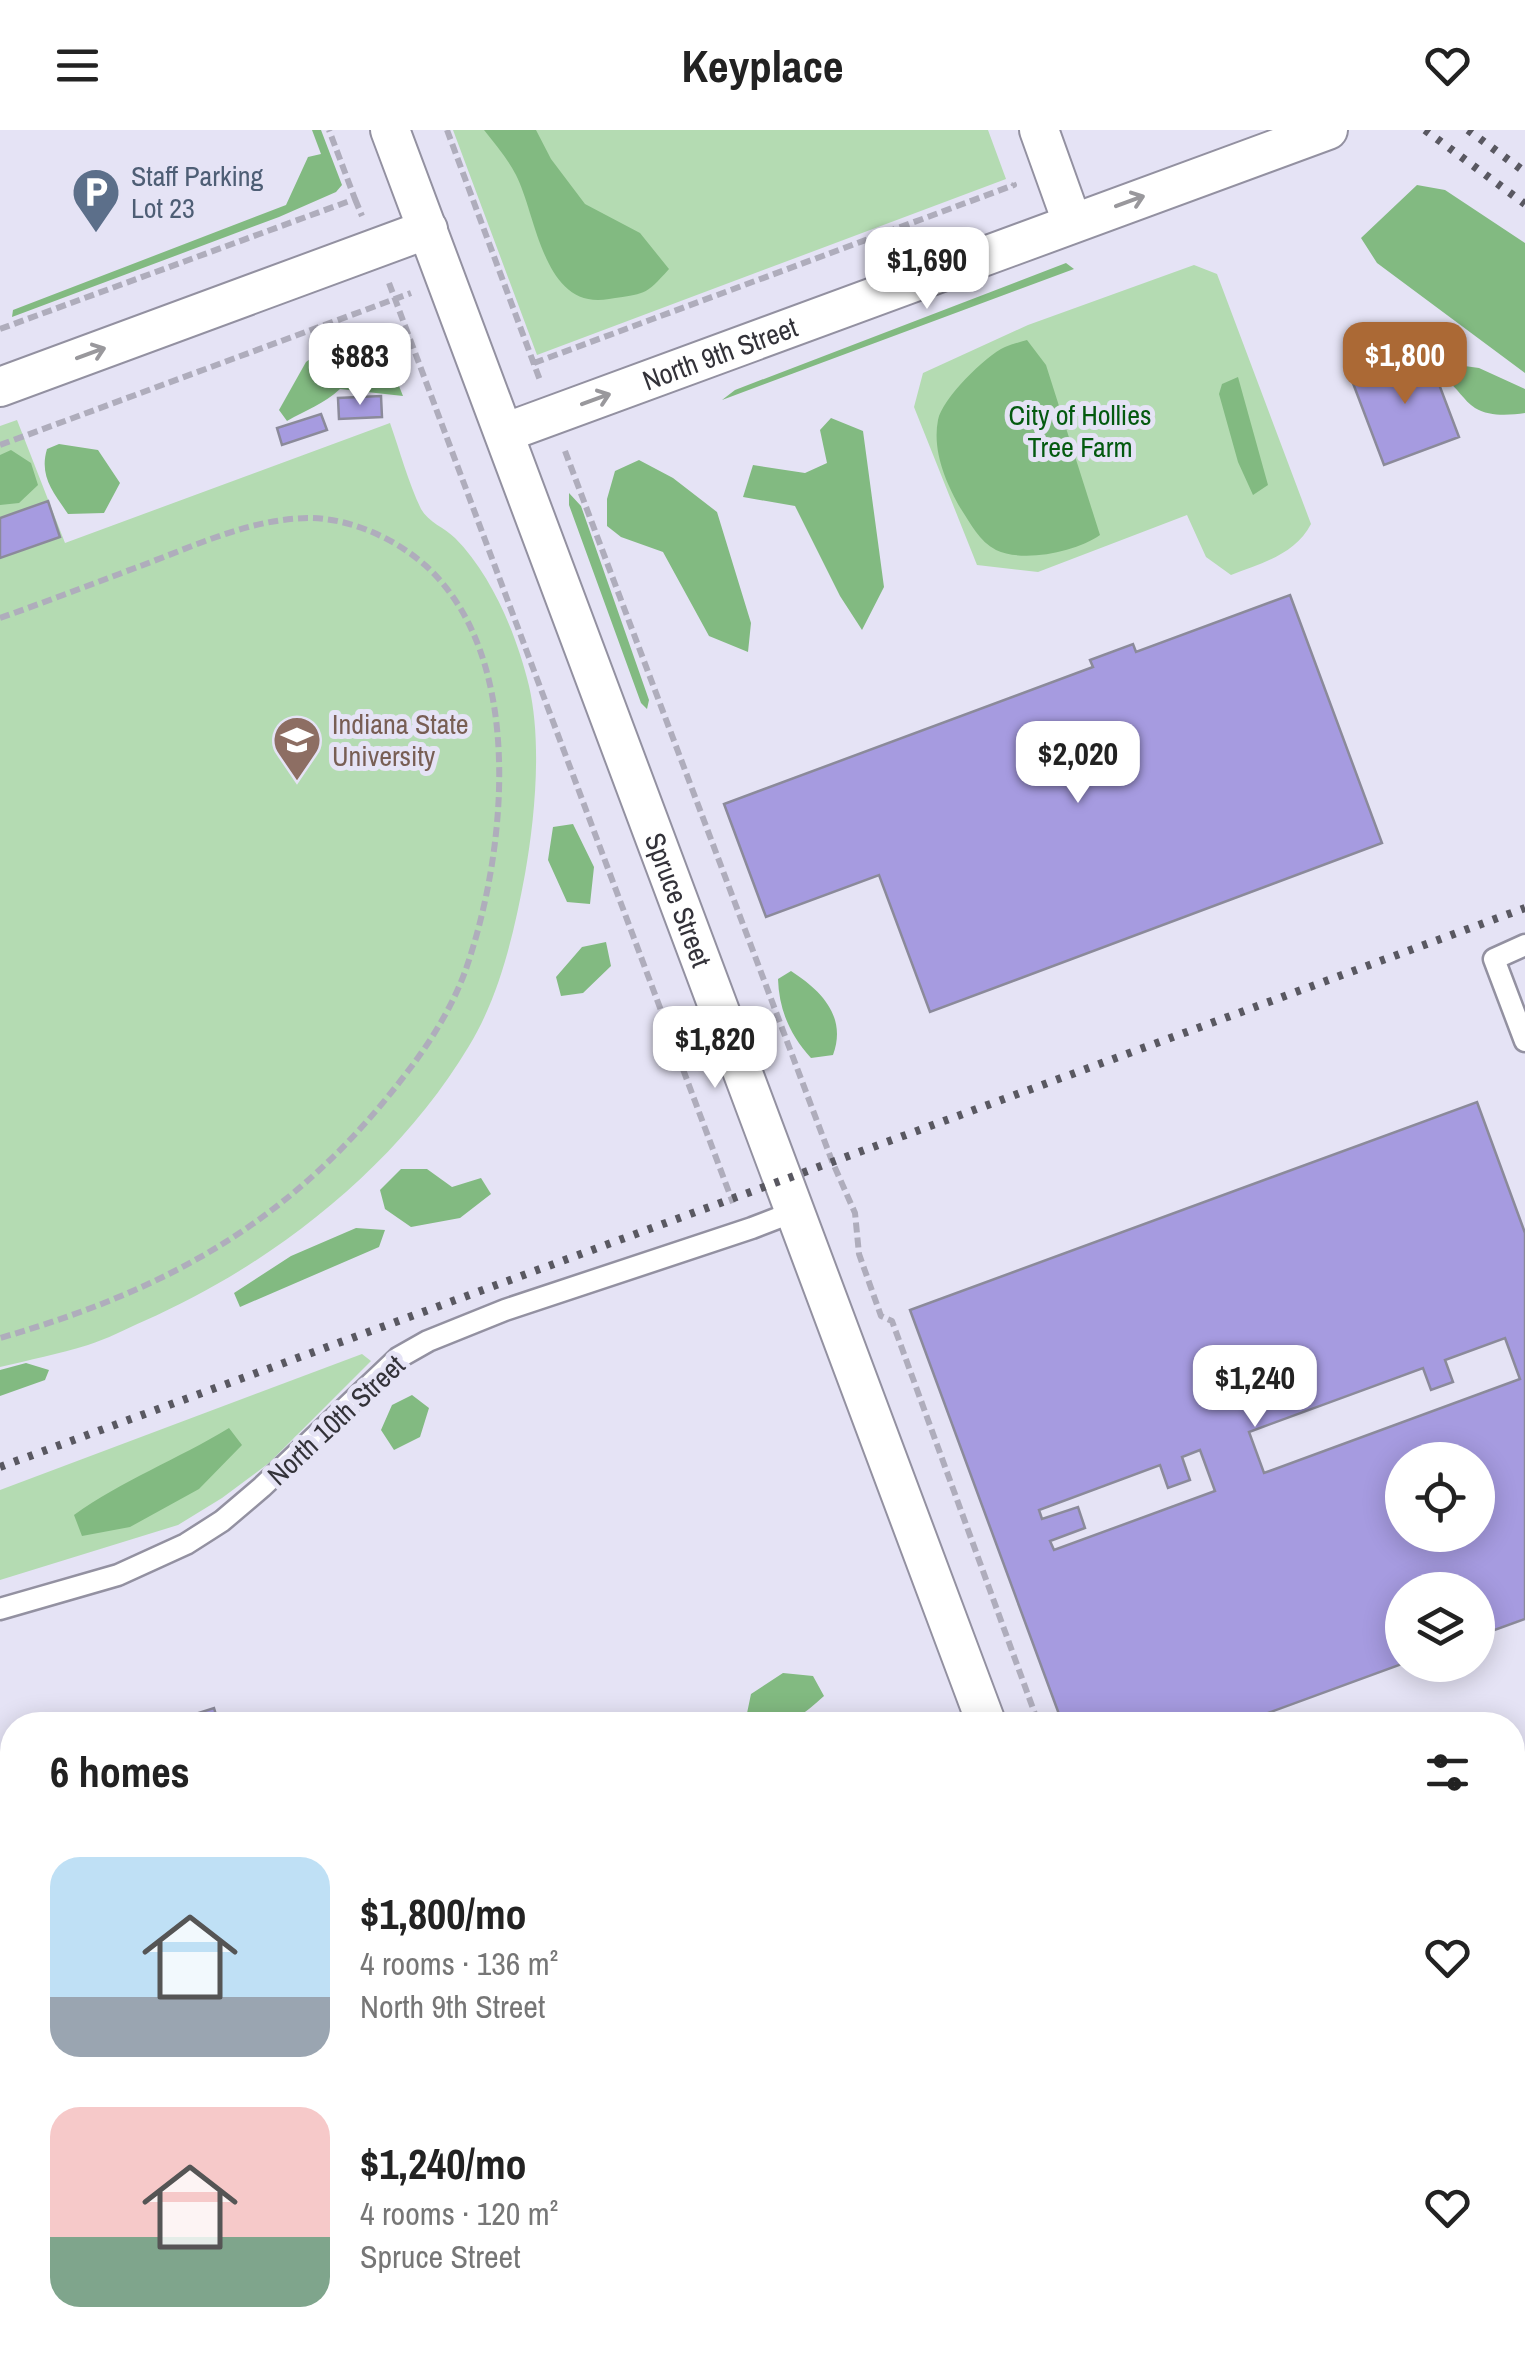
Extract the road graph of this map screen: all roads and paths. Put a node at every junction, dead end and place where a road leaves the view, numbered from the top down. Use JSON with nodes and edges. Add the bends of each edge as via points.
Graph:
{"nodes":[{"id":1,"x":329,"y":130,"type":"edge"},
{"id":2,"x":390,"y":130,"type":"edge"},
{"id":3,"x":447,"y":130,"type":"edge"},
{"id":4,"x":1038,"y":130,"type":"edge"},
{"id":5,"x":1328,"y":130,"type":"edge"},
{"id":6,"x":1008,"y":167,"type":"dead end"},
{"id":7,"x":354,"y":199,"type":"junction"},
{"id":8,"x":1072,"y":222,"type":"junction"},
{"id":9,"x":428,"y":229,"type":"junction"},
{"id":10,"x":376,"y":248,"type":"junction"},
{"id":11,"x":497,"y":265,"type":"junction"},
{"id":12,"x":448,"y":283,"type":"junction"},
{"id":13,"x":394,"y":298,"type":"junction"},
{"id":14,"x":0,"y":329,"type":"edge"},
{"id":15,"x":534,"y":362,"type":"junction"},
{"id":16,"x":0,"y":387,"type":"edge"},
{"id":17,"x":552,"y":415,"type":"junction"},
{"id":18,"x":504,"y":433,"type":"junction"},
{"id":19,"x":0,"y":445,"type":"edge"},
{"id":20,"x":0,"y":618,"type":"edge"},
{"id":21,"x":1525,"y":945,"type":"edge"},
{"id":22,"x":1525,"y":1041,"type":"edge"},
{"id":23,"x":796,"y":1210,"type":"junction"},
{"id":24,"x":740,"y":1232,"type":"junction"},
{"id":25,"x":0,"y":1338,"type":"edge"},
{"id":26,"x":0,"y":1609,"type":"edge"},
{"id":27,"x":982,"y":1712,"type":"edge"},
{"id":28,"x":1034,"y":1712,"type":"edge"}],
"edges":[{"from":1,"to":7,"type":"path"},
{"from":2,"to":9,"type":"street","name":"Spruce Street"},
{"from":3,"to":11,"type":"path"},
{"from":4,"to":8,"type":"street"},
{"from":8,"to":5,"type":"street","name":"North 9th Street","one_way":true},
{"from":6,"to":15,"type":"path","via":[[1014,185]]},
{"from":7,"to":10,"type":"path"},
{"from":7,"to":14,"type":"path"},
{"from":17,"to":8,"type":"street","name":"North 9th Street","one_way":true},
{"from":9,"to":10,"type":"street"},
{"from":9,"to":12,"type":"street","name":"Spruce Street"},
{"from":10,"to":13,"type":"path"},
{"from":16,"to":10,"type":"street","one_way":true},
{"from":11,"to":12,"type":"path"},
{"from":11,"to":15,"type":"path"},
{"from":12,"to":13,"type":"path"},
{"from":12,"to":18,"type":"street","name":"Spruce Street"},
{"from":13,"to":19,"type":"path"},
{"from":13,"to":24,"type":"path"},
{"from":15,"to":17,"type":"path"},
{"from":17,"to":18,"type":"street","name":"North 9th Street"},
{"from":17,"to":28,"type":"path","via":[[855,1213],[860,1254],[882,1316],[892,1322]]},
{"from":18,"to":23,"type":"street","name":"Spruce Street"},
{"from":20,"to":25,"type":"path","via":[[212,538],[308,518],[343,522],[411,554],[458,606],[486,673],[499,766],[489,879],[466,968],[421,1052],[379,1109],[294,1196],[226,1244],[128,1295]]},
{"from":21,"to":22,"type":"lane","via":[[1494,959]]},
{"from":23,"to":24,"type":"lane","name":"North 10th Street"},
{"from":23,"to":27,"type":"street","name":"Spruce Street"},
{"from":24,"to":26,"type":"lane","name":"North 10th Street","via":[[428,1341],[398,1358],[262,1487],[186,1544],[118,1575]]}]}
